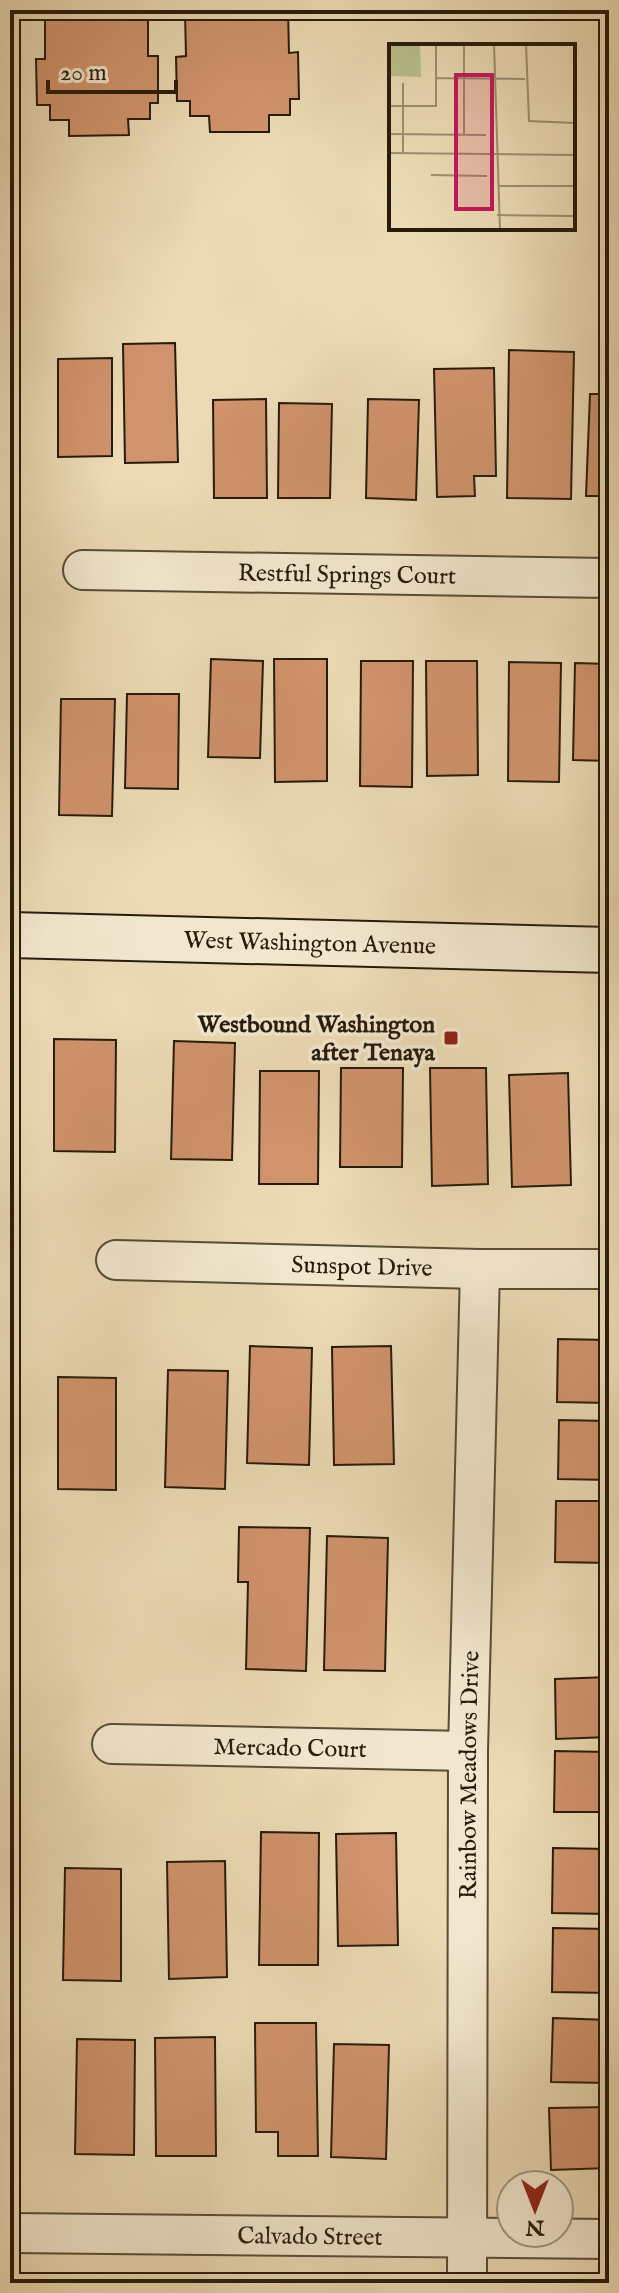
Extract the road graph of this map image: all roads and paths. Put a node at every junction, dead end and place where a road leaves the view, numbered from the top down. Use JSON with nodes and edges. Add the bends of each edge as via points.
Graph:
{"nodes":[{"id":1,"x":83,"y":570,"type":"dead end"},
{"id":2,"x":609,"y":578,"type":"edge"},
{"id":3,"x":10,"y":935,"type":"edge"},
{"id":4,"x":609,"y":950,"type":"edge"},
{"id":5,"x":116,"y":1260,"type":"dead end"},
{"id":6,"x":480,"y":1269,"type":"junction"},
{"id":7,"x":609,"y":1269,"type":"edge"},
{"id":8,"x":112,"y":1744,"type":"dead end"},
{"id":9,"x":468,"y":1751,"type":"junction"},
{"id":10,"x":10,"y":2233,"type":"edge"},
{"id":11,"x":466,"y":2239,"type":"junction"},
{"id":12,"x":609,"y":2239,"type":"edge"},
{"id":13,"x":467,"y":2283,"type":"edge"}],
"edges":[{"from":1,"to":2,"type":"street","name":"Restful Springs Court"},
{"from":3,"to":4,"type":"main road","name":"West Washington Avenue"},
{"from":5,"to":6,"type":"street","name":"Sunspot Drive"},
{"from":6,"to":7,"type":"street","name":"Sunspot Drive"},
{"from":6,"to":9,"type":"street","name":"Rainbow Meadows Drive"},
{"from":8,"to":9,"type":"street","name":"Mercado Court"},
{"from":9,"to":11,"type":"street","name":"Rainbow Meadows Drive"},
{"from":10,"to":11,"type":"street","name":"Calvado Street"},
{"from":11,"to":12,"type":"street","name":"Calvado Street"},
{"from":11,"to":13,"type":"street","name":"Rainbow Meadows Drive"}]}
